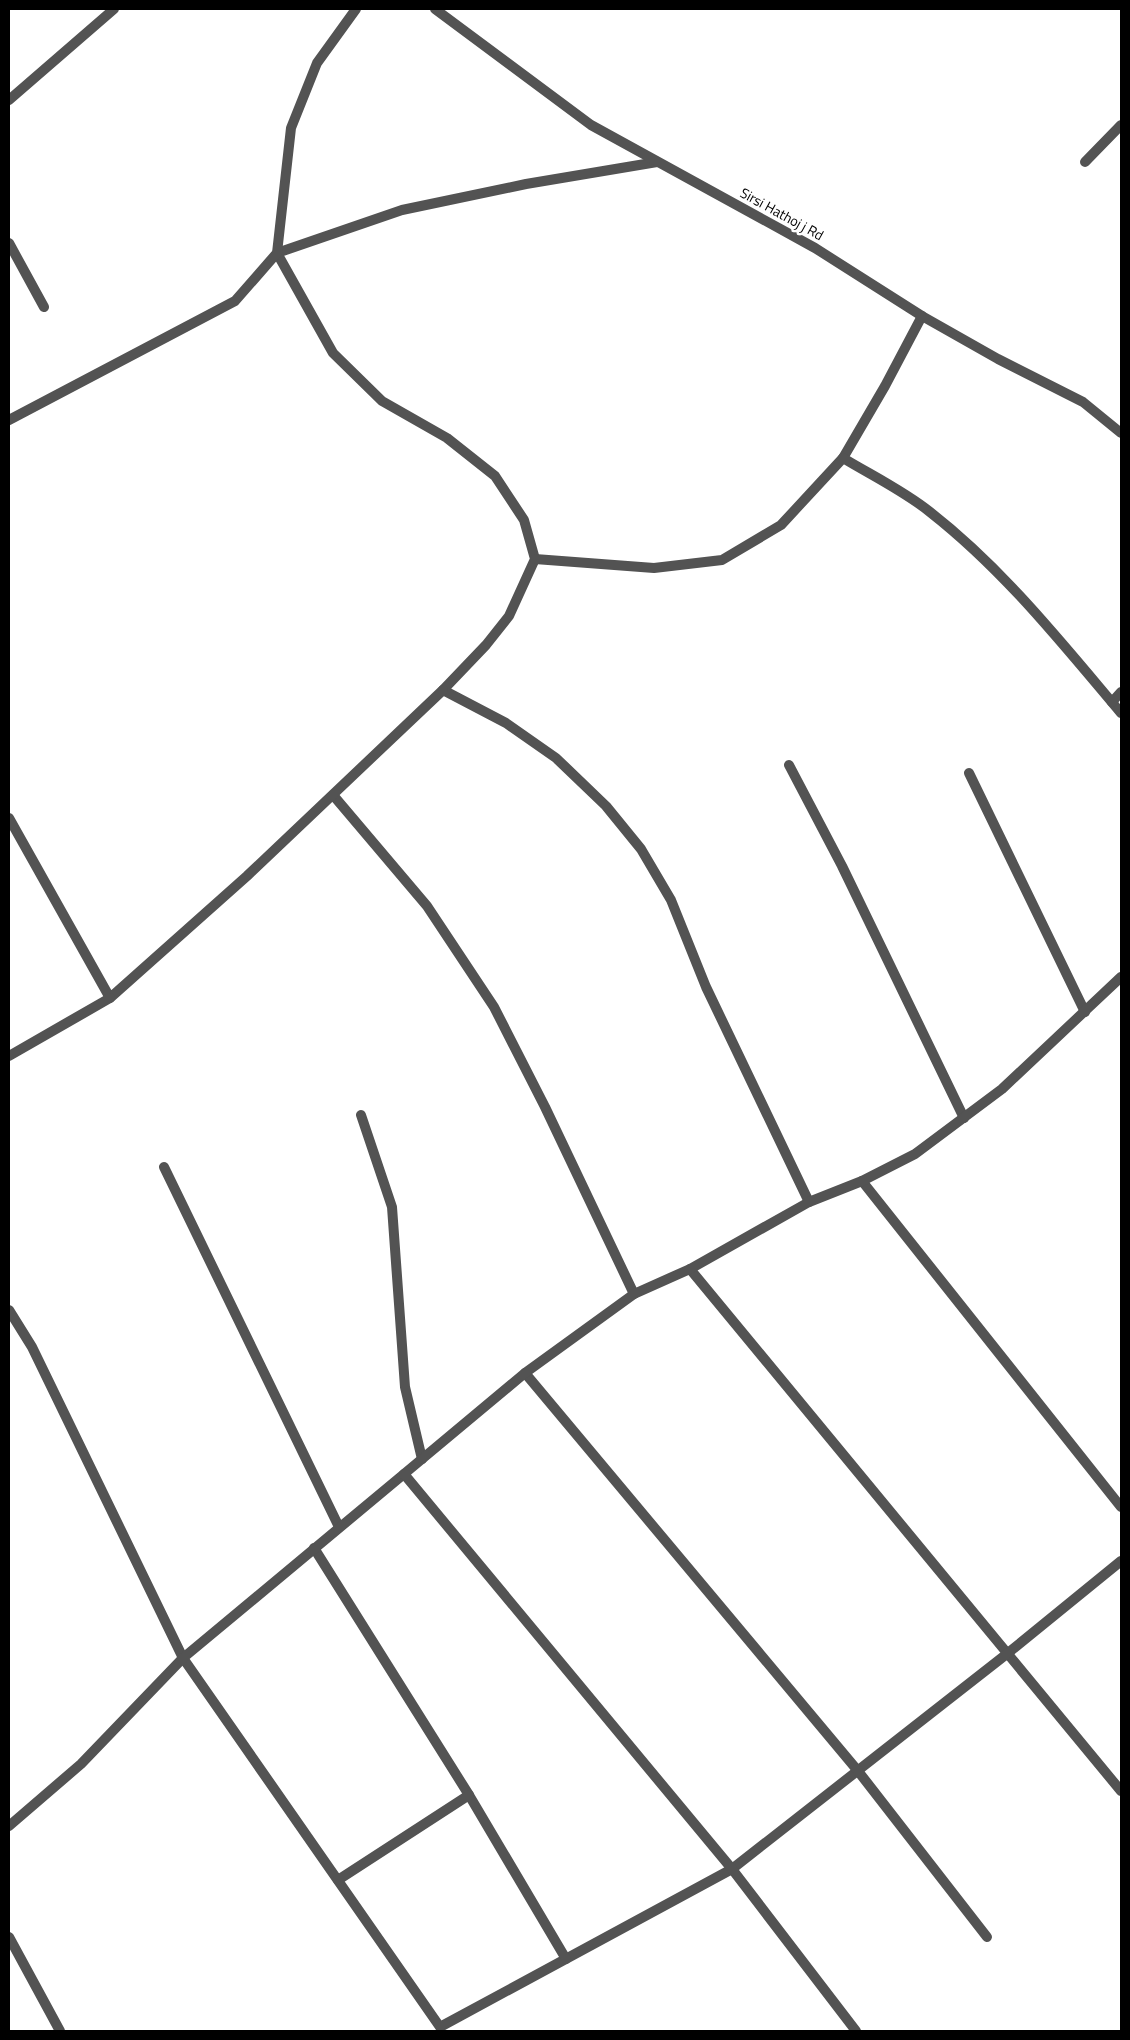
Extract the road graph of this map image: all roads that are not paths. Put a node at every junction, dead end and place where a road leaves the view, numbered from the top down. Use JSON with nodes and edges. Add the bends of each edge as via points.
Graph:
{"nodes":[{"id":1,"x":114,"y":9,"type":"edge"},
{"id":2,"x":356,"y":9,"type":"edge"},
{"id":3,"x":435,"y":9,"type":"edge"},
{"id":4,"x":9,"y":100,"type":"edge"},
{"id":5,"x":1121,"y":124,"type":"edge"},
{"id":6,"x":658,"y":162,"type":"junction"},
{"id":7,"x":1085,"y":162,"type":"dead end"},
{"id":8,"x":9,"y":243,"type":"edge"},
{"id":9,"x":277,"y":253,"type":"junction"},
{"id":10,"x":44,"y":307,"type":"dead end"},
{"id":11,"x":922,"y":316,"type":"junction"},
{"id":12,"x":9,"y":420,"type":"edge"},
{"id":13,"x":1121,"y":433,"type":"edge"},
{"id":14,"x":843,"y":458,"type":"junction"},
{"id":15,"x":535,"y":559,"type":"junction"},
{"id":16,"x":443,"y":690,"type":"junction"},
{"id":17,"x":1121,"y":692,"type":"edge"},
{"id":18,"x":1112,"y":702,"type":"junction"},
{"id":19,"x":1121,"y":713,"type":"edge"},
{"id":20,"x":789,"y":765,"type":"dead end"},
{"id":21,"x":969,"y":773,"type":"dead end"},
{"id":22,"x":333,"y":795,"type":"junction"},
{"id":23,"x":9,"y":818,"type":"edge"},
{"id":24,"x":1121,"y":977,"type":"edge"},
{"id":25,"x":110,"y":998,"type":"junction"},
{"id":26,"x":1085,"y":1012,"type":"junction"},
{"id":27,"x":9,"y":1056,"type":"edge"},
{"id":28,"x":361,"y":1115,"type":"dead end"},
{"id":29,"x":964,"y":1118,"type":"junction"},
{"id":30,"x":164,"y":1167,"type":"dead end"},
{"id":31,"x":862,"y":1181,"type":"junction"},
{"id":32,"x":809,"y":1202,"type":"junction"},
{"id":33,"x":690,"y":1269,"type":"junction"},
{"id":34,"x":634,"y":1294,"type":"junction"},
{"id":35,"x":9,"y":1310,"type":"edge"},
{"id":36,"x":525,"y":1373,"type":"junction"},
{"id":37,"x":422,"y":1459,"type":"junction"},
{"id":38,"x":404,"y":1474,"type":"junction"},
{"id":39,"x":1121,"y":1507,"type":"edge"},
{"id":40,"x":339,"y":1527,"type":"junction"},
{"id":41,"x":314,"y":1548,"type":"junction"},
{"id":42,"x":1121,"y":1561,"type":"edge"},
{"id":43,"x":1008,"y":1653,"type":"junction"},
{"id":44,"x":183,"y":1658,"type":"junction"},
{"id":45,"x":858,"y":1771,"type":"junction"},
{"id":46,"x":1121,"y":1791,"type":"edge"},
{"id":47,"x":469,"y":1795,"type":"junction"},
{"id":48,"x":9,"y":1826,"type":"edge"},
{"id":49,"x":732,"y":1869,"type":"junction"},
{"id":50,"x":338,"y":1880,"type":"junction"},
{"id":51,"x":9,"y":1937,"type":"edge"},
{"id":52,"x":987,"y":1937,"type":"dead end"},
{"id":53,"x":566,"y":1959,"type":"junction"},
{"id":54,"x":60,"y":2031,"type":"edge"},
{"id":55,"x":856,"y":2031,"type":"edge"}],
"edges":[{"from":1,"to":4,"type":"street"},
{"from":2,"to":9,"type":"street","via":[[317,63],[291,128]]},
{"from":3,"to":6,"type":"street","name":"Sirsi Hathoj j Rd","via":[[590,125]]},
{"from":5,"to":7,"type":"street"},
{"from":6,"to":9,"type":"street","via":[[526,184],[402,210]]},
{"from":6,"to":11,"type":"street","name":"Sirsi Hathoj j Rd","via":[[815,248]]},
{"from":8,"to":10,"type":"street"},
{"from":9,"to":12,"type":"street","via":[[235,301]]},
{"from":9,"to":15,"type":"street","via":[[333,353],[382,401],[447,438],[495,476],[524,520]]},
{"from":11,"to":13,"type":"street","name":"Sirsi Hathoj j Rd","via":[[1083,402]]},
{"from":11,"to":14,"type":"street"},
{"from":14,"to":15,"type":"street","via":[[781,525],[722,560],[654,568]]},
{"from":14,"to":18,"type":"street","via":[[929,510],[980,555],[1046,622]]},
{"from":15,"to":16,"type":"street","via":[[509,616]]},
{"from":16,"to":22,"type":"street"},
{"from":16,"to":32,"type":"street","via":[[506,723],[556,758],[606,806],[641,848],[671,900],[706,987]]},
{"from":17,"to":18,"type":"street"},
{"from":18,"to":19,"type":"street"},
{"from":20,"to":29,"type":"street","via":[[842,866]]},
{"from":21,"to":26,"type":"street"},
{"from":22,"to":25,"type":"street"},
{"from":22,"to":34,"type":"street","via":[[428,906],[494,1007]]},
{"from":23,"to":25,"type":"street"},
{"from":24,"to":26,"type":"street"},
{"from":25,"to":27,"type":"street"},
{"from":26,"to":29,"type":"street","via":[[1002,1089]]},
{"from":28,"to":37,"type":"street","via":[[392,1207],[405,1388]]},
{"from":29,"to":31,"type":"street","via":[[915,1154]]},
{"from":30,"to":40,"type":"street"},
{"from":31,"to":32,"type":"street"},
{"from":31,"to":39,"type":"street"},
{"from":32,"to":33,"type":"street"},
{"from":33,"to":34,"type":"street"},
{"from":33,"to":43,"type":"street"},
{"from":34,"to":36,"type":"street"},
{"from":35,"to":44,"type":"street","via":[[36,1356]]},
{"from":36,"to":37,"type":"street"},
{"from":36,"to":45,"type":"street"},
{"from":37,"to":38,"type":"street"},
{"from":38,"to":40,"type":"street"},
{"from":38,"to":49,"type":"street"},
{"from":40,"to":41,"type":"street"},
{"from":41,"to":44,"type":"street"},
{"from":41,"to":47,"type":"street"},
{"from":42,"to":43,"type":"street"},
{"from":43,"to":45,"type":"street"},
{"from":43,"to":46,"type":"street"},
{"from":44,"to":48,"type":"street","via":[[81,1764]]},
{"from":44,"to":50,"type":"street"},
{"from":45,"to":49,"type":"street"},
{"from":45,"to":52,"type":"street"},
{"from":47,"to":50,"type":"street"},
{"from":47,"to":53,"type":"street"},
{"from":49,"to":53,"type":"street"},
{"from":49,"to":55,"type":"street"},
{"from":50,"to":53,"type":"street","via":[[440,2027]]},
{"from":51,"to":54,"type":"street"}]}
